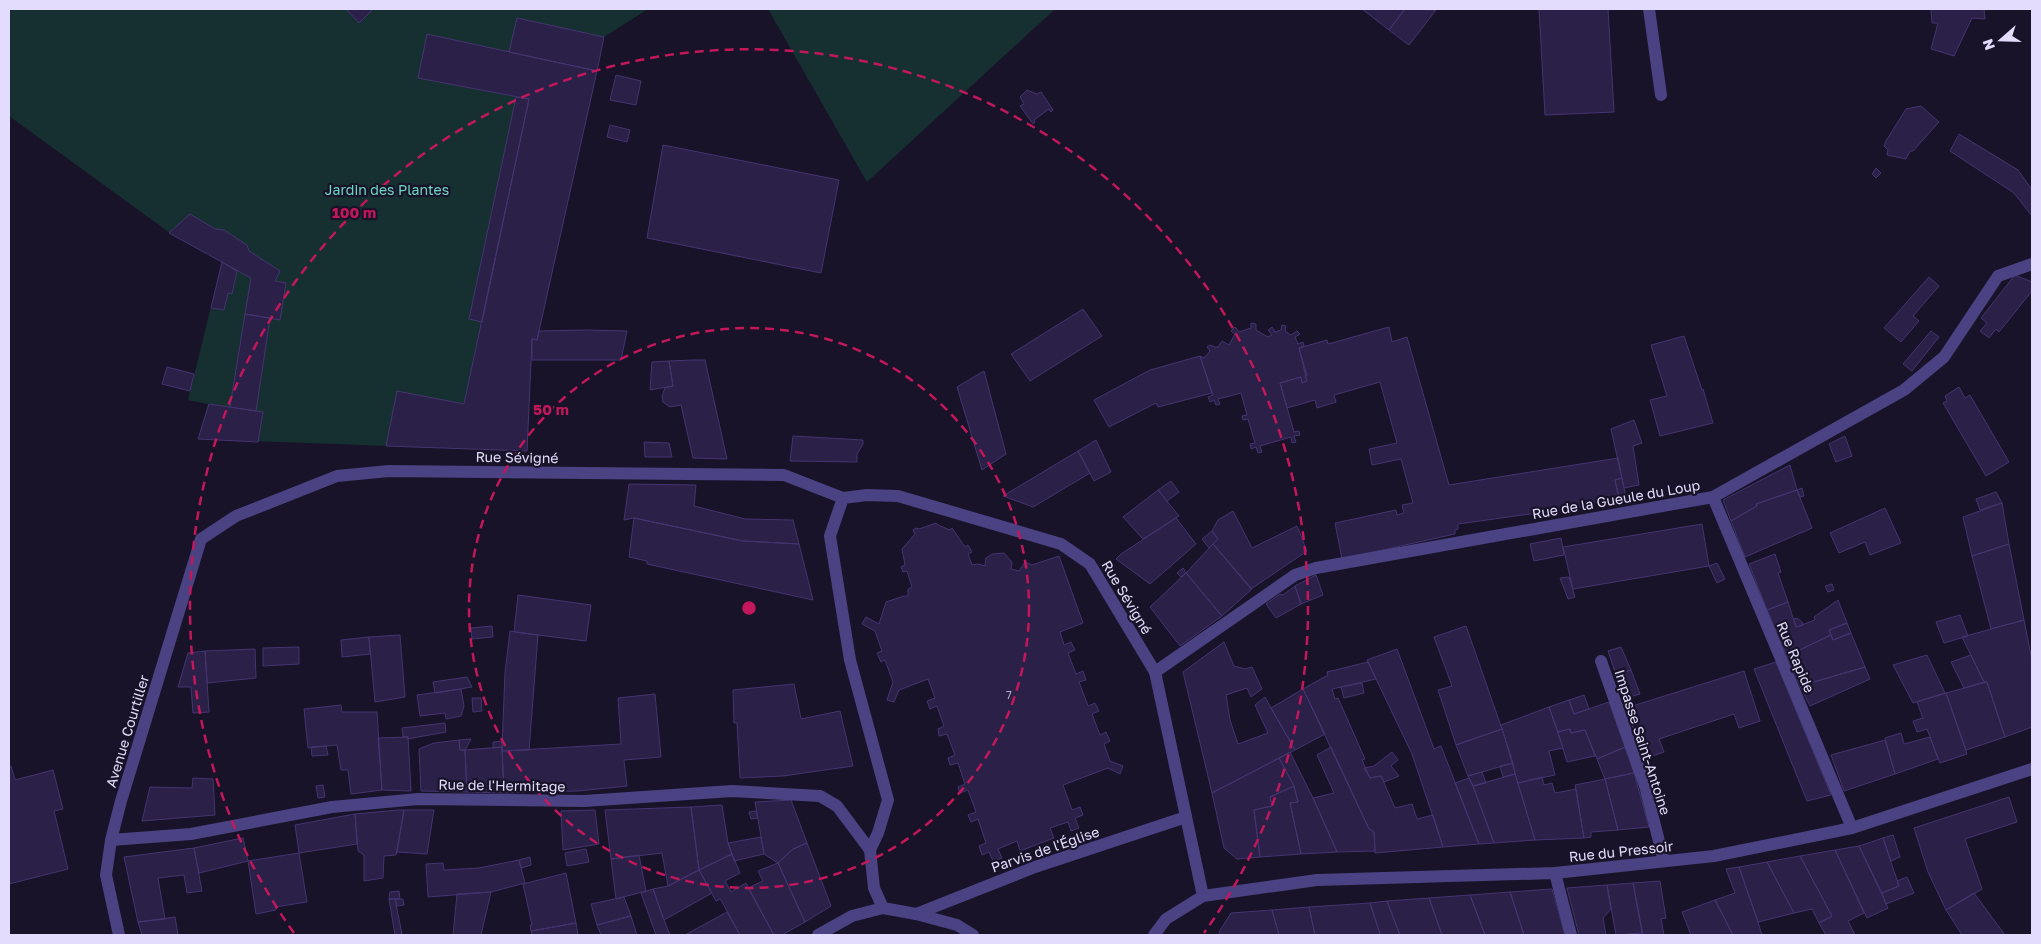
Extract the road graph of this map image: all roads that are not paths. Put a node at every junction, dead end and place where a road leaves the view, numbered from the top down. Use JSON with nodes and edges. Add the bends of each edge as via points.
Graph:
{"nodes":[{"id":1,"x":1649,"y":9,"type":"edge"},
{"id":2,"x":1661,"y":96,"type":"dead end"},
{"id":3,"x":2032,"y":264,"type":"edge"},
{"id":4,"x":1713,"y":497,"type":"junction"},
{"id":5,"x":843,"y":498,"type":"junction"},
{"id":6,"x":201,"y":539,"type":"joint"},
{"id":7,"x":1601,"y":661,"type":"dead end"},
{"id":8,"x":1155,"y":672,"type":"junction"},
{"id":9,"x":2032,"y":769,"type":"edge"},
{"id":10,"x":1186,"y":817,"type":"junction"},
{"id":11,"x":1852,"y":828,"type":"junction"},
{"id":12,"x":111,"y":840,"type":"junction"},
{"id":13,"x":870,"y":850,"type":"junction"},
{"id":14,"x":1664,"y":861,"type":"junction"},
{"id":15,"x":1555,"y":873,"type":"junction"},
{"id":16,"x":1203,"y":896,"type":"junction"},
{"id":17,"x":883,"y":908,"type":"junction"},
{"id":18,"x":916,"y":914,"type":"junction"},
{"id":19,"x":119,"y":935,"type":"edge"},
{"id":20,"x":818,"y":935,"type":"edge"},
{"id":21,"x":973,"y":935,"type":"edge"},
{"id":22,"x":1154,"y":935,"type":"edge"},
{"id":23,"x":1571,"y":935,"type":"edge"}],
"edges":[{"from":1,"to":2,"type":"street"},
{"from":3,"to":4,"type":"street","name":"Rue de la Gueule du Loup","via":[[1998,276],[1944,357],[1904,390]]},
{"from":4,"to":8,"type":"street","name":"Rue de la Gueule du Loup","via":[[1316,568],[1295,575]]},
{"from":4,"to":11,"type":"street","name":"Rue Rapide"},
{"from":5,"to":6,"type":"street","name":"Rue Sévigné","via":[[784,475],[389,470],[337,476],[236,516]]},
{"from":5,"to":8,"type":"street","name":"Rue Sévigné","via":[[898,496],[1061,544],[1090,564]]},
{"from":5,"to":13,"type":"street","via":[[830,536],[850,660],[888,800]]},
{"from":6,"to":12,"type":"street","name":"Avenue Courtiller"},
{"from":7,"to":14,"type":"street","name":"Impasse Saint-Antoine","via":[[1645,786]]},
{"from":8,"to":10,"type":"street","name":"Rue Sévigné"},
{"from":9,"to":11,"type":"street","name":"Rue du Pressoir"},
{"from":10,"to":16,"type":"street","name":"Rue Sévigné"},
{"from":10,"to":18,"type":"street","name":"Parvis de l'Église","via":[[1035,867]]},
{"from":11,"to":14,"type":"street","name":"Rue du Pressoir","via":[[1714,856]]},
{"from":12,"to":13,"type":"street","name":"Rue de l'Hermitage","via":[[191,834],[332,807],[418,799],[584,801],[732,790],[820,796],[837,806]]},
{"from":12,"to":19,"type":"street","name":"Avenue Courtiller","via":[[106,875]]},
{"from":13,"to":17,"type":"street","via":[[874,888]]},
{"from":14,"to":15,"type":"street","name":"Rue du Pressoir"},
{"from":15,"to":16,"type":"street","name":"Rue du Pressoir","via":[[1317,880]]},
{"from":15,"to":23,"type":"street"},
{"from":16,"to":22,"type":"street","via":[[1166,919]]},
{"from":17,"to":18,"type":"street"},
{"from":17,"to":20,"type":"street","via":[[852,916]]},
{"from":18,"to":21,"type":"street","via":[[956,925]]}]}
